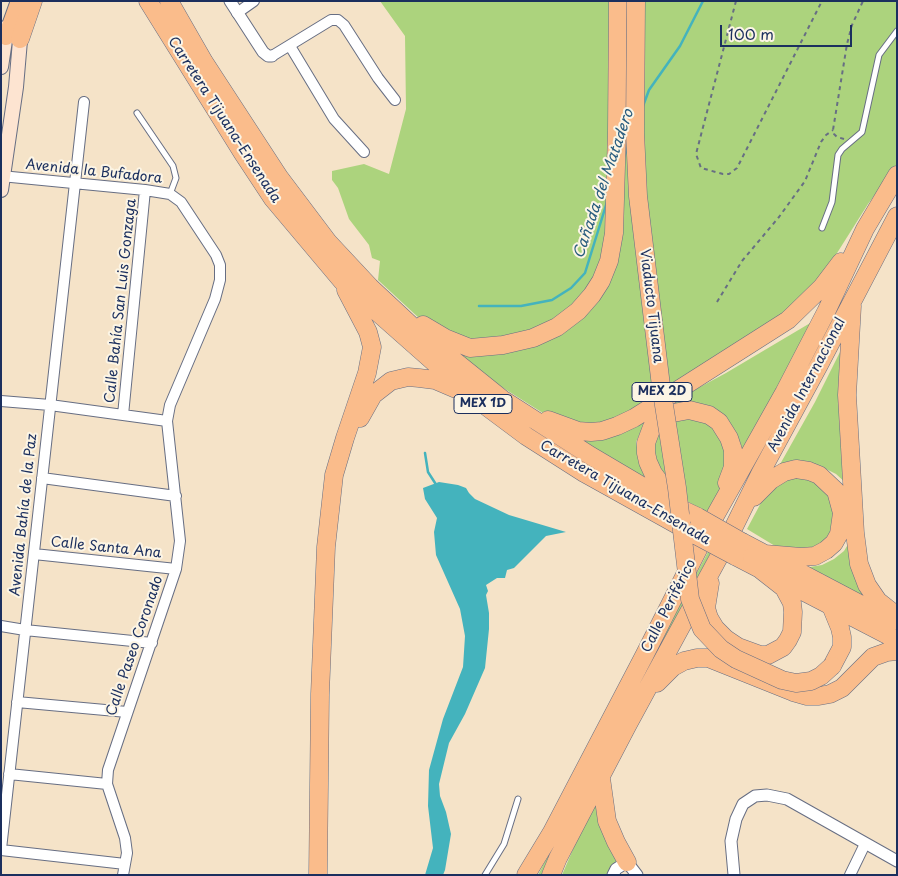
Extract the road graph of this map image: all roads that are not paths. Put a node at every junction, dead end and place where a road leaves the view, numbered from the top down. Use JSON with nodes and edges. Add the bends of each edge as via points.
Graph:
{"nodes":[{"id":1,"x":10,"y":1,"type":"edge"},
{"id":2,"x":21,"y":1,"type":"edge"},
{"id":3,"x":33,"y":1,"type":"edge"},
{"id":4,"x":148,"y":1,"type":"edge"},
{"id":5,"x":169,"y":1,"type":"edge"},
{"id":6,"x":230,"y":1,"type":"edge"},
{"id":7,"x":254,"y":1,"type":"edge"},
{"id":8,"x":618,"y":1,"type":"edge"},
{"id":9,"x":636,"y":1,"type":"edge"},
{"id":10,"x":237,"y":13,"type":"junction"},
{"id":11,"x":897,"y":31,"type":"edge"},
{"id":12,"x":13,"y":38,"type":"junction"},
{"id":13,"x":290,"y":46,"type":"junction"},
{"id":14,"x":272,"y":56,"type":"joint"},
{"id":15,"x":1,"y":67,"type":"edge"},
{"id":16,"x":395,"y":100,"type":"dead end"},
{"id":17,"x":84,"y":102,"type":"dead end"},
{"id":18,"x":137,"y":113,"type":"dead end"},
{"id":19,"x":364,"y":152,"type":"dead end"},
{"id":20,"x":897,"y":176,"type":"edge"},
{"id":21,"x":2,"y":181,"type":"edge"},
{"id":22,"x":75,"y":183,"type":"junction"},
{"id":23,"x":145,"y":190,"type":"junction"},
{"id":24,"x":170,"y":194,"type":"junction"},
{"id":25,"x":897,"y":216,"type":"edge"},
{"id":26,"x":822,"y":228,"type":"dead end"},
{"id":27,"x":865,"y":230,"type":"junction"},
{"id":28,"x":342,"y":281,"type":"junction"},
{"id":29,"x":370,"y":287,"type":"junction"},
{"id":30,"x":852,"y":301,"type":"junction"},
{"id":31,"x":471,"y":395,"type":"junction"},
{"id":32,"x":502,"y":399,"type":"junction"},
{"id":33,"x":1,"y":401,"type":"edge"},
{"id":34,"x":50,"y":405,"type":"junction"},
{"id":35,"x":123,"y":415,"type":"junction"},
{"id":36,"x":167,"y":421,"type":"junction"},
{"id":37,"x":42,"y":478,"type":"junction"},
{"id":38,"x":176,"y":496,"type":"junction"},
{"id":39,"x":744,"y":506,"type":"junction"},
{"id":40,"x":679,"y":508,"type":"junction"},
{"id":41,"x":716,"y":514,"type":"junction"},
{"id":42,"x":694,"y":524,"type":"junction"},
{"id":43,"x":732,"y":551,"type":"junction"},
{"id":44,"x":34,"y":554,"type":"junction"},
{"id":45,"x":763,"y":562,"type":"junction"},
{"id":46,"x":176,"y":569,"type":"junction"},
{"id":47,"x":830,"y":606,"type":"junction"},
{"id":48,"x":897,"y":616,"type":"edge"},
{"id":49,"x":897,"y":624,"type":"edge"},
{"id":50,"x":1,"y":626,"type":"edge"},
{"id":51,"x":25,"y":630,"type":"junction"},
{"id":52,"x":897,"y":640,"type":"edge"},
{"id":53,"x":152,"y":643,"type":"junction"},
{"id":54,"x":897,"y":651,"type":"edge"},
{"id":55,"x":645,"y":693,"type":"junction"},
{"id":56,"x":17,"y":702,"type":"junction"},
{"id":57,"x":127,"y":712,"type":"junction"},
{"id":58,"x":10,"y":774,"type":"junction"},
{"id":59,"x":601,"y":778,"type":"junction"},
{"id":60,"x":107,"y":784,"type":"junction"},
{"id":61,"x":518,"y":799,"type":"dead end"},
{"id":62,"x":865,"y":844,"type":"junction"},
{"id":63,"x":1,"y":850,"type":"edge"},
{"id":64,"x":897,"y":861,"type":"edge"},
{"id":65,"x":125,"y":864,"type":"junction"},
{"id":66,"x":634,"y":871,"type":"edge"},
{"id":67,"x":123,"y":875,"type":"edge"},
{"id":68,"x":318,"y":875,"type":"edge"},
{"id":69,"x":325,"y":875,"type":"edge"},
{"id":70,"x":485,"y":875,"type":"edge"},
{"id":71,"x":526,"y":875,"type":"edge"},
{"id":72,"x":551,"y":875,"type":"edge"},
{"id":73,"x":613,"y":875,"type":"edge"},
{"id":74,"x":734,"y":875,"type":"edge"},
{"id":75,"x":850,"y":875,"type":"edge"}],
"edges":[{"from":1,"to":12,"type":"main road"},
{"from":2,"to":12,"type":"highway"},
{"from":3,"to":12,"type":"highway"},
{"from":4,"to":28,"type":"highway","name":"Carretera Tijuana–Ensenada","number":"MEX 1D","via":[[274,199]]},
{"from":5,"to":29,"type":"highway","name":"Carretera Tijuana–Ensenada","number":"MEX 1D","via":[[279,178],[328,242]]},
{"from":6,"to":10,"type":"street"},
{"from":7,"to":10,"type":"street"},
{"from":8,"to":29,"type":"highway","via":[[614,233],[609,261],[592,295],[556,327],[533,338],[503,346],[470,348],[418,322]]},
{"from":9,"to":47,"type":"highway","name":"Viaducto Tijuana","number":"MEX 2D","bridge":true,"via":[[638,196],[690,599],[702,629],[721,649],[782,680],[796,682],[811,682],[821,676],[840,652],[842,637]]},
{"from":10,"to":14,"type":"street","via":[[263,52]]},
{"from":11,"to":26,"type":"lane","via":[[879,55],[864,128],[838,155],[832,202]]},
{"from":12,"to":15,"type":"main road"},
{"from":12,"to":21,"type":"main road","via":[[16,87]]},
{"from":13,"to":14,"type":"street"},
{"from":13,"to":16,"type":"street","via":[[331,20],[338,20],[344,24]]},
{"from":13,"to":19,"type":"street","via":[[334,119]]},
{"from":17,"to":22,"type":"street","name":"Avenida Bahía de la Paz"},
{"from":18,"to":24,"type":"lane","via":[[173,166],[176,178]]},
{"from":20,"to":27,"type":"highway","number":"MEX 1D"},
{"from":21,"to":22,"type":"street","name":"Avenida la Bufadora"},
{"from":22,"to":23,"type":"street","name":"Avenida la Bufadora"},
{"from":22,"to":34,"type":"street","name":"Avenida Bahía de la Paz"},
{"from":23,"to":24,"type":"street","name":"Avenida la Bufadora"},
{"from":23,"to":35,"type":"street","name":"Calle Bahía San Luis Gonzaga"},
{"from":24,"to":36,"type":"street","name":"Avenida la Bufadora","via":[[181,202],[216,255],[220,280],[170,405]]},
{"from":25,"to":30,"type":"highway","name":"Avenida Internacional","number":"MEX 1D"},
{"from":27,"to":32,"type":"highway","number":"MEX 1D","via":[[822,287],[788,320],[618,426],[602,431],[578,431]]},
{"from":27,"to":41,"type":"highway","name":"Calle Periférico","via":[[826,312]]},
{"from":28,"to":31,"type":"highway","name":"Carretera Tijuana–Ensenada","number":"MEX 1D"},
{"from":28,"to":68,"type":"highway","via":[[372,346],[367,373],[334,475],[326,547]]},
{"from":29,"to":32,"type":"highway","name":"Carretera Tijuana–Ensenada","number":"MEX 1D","via":[[415,329]]},
{"from":30,"to":39,"type":"highway","name":"Avenida Internacional","number":"MEX 1D"},
{"from":30,"to":48,"type":"highway","via":[[847,395],[858,556],[867,585],[878,601]]},
{"from":31,"to":42,"type":"highway","name":"Carretera Tijuana–Ensenada","number":"MEX 1D","via":[[584,473]]},
{"from":31,"to":69,"type":"highway","via":[[435,380],[398,379],[382,386],[373,395],[355,429],[345,464],[332,588]]},
{"from":32,"to":40,"type":"highway"},
{"from":33,"to":34,"type":"street"},
{"from":34,"to":35,"type":"street"},
{"from":34,"to":37,"type":"street","name":"Avenida Bahía de la Paz"},
{"from":35,"to":36,"type":"street"},
{"from":36,"to":38,"type":"street","name":"Calle Paseo Coronado"},
{"from":37,"to":38,"type":"street"},
{"from":37,"to":44,"type":"street","name":"Avenida Bahía de la Paz"},
{"from":38,"to":46,"type":"street","name":"Calle Paseo Coronado","via":[[180,541]]},
{"from":39,"to":43,"type":"highway","name":"Avenida Internacional","number":"MEX 1D"},
{"from":39,"to":45,"type":"highway","via":[[770,480],[796,469],[819,475],[836,491],[842,513],[839,534],[834,543],[815,556]]},
{"from":40,"to":41,"type":"highway","via":[[653,473],[646,443],[652,427],[660,419],[689,410],[709,414],[719,422],[733,450],[733,467]]},
{"from":40,"to":42,"type":"highway"},
{"from":41,"to":71,"type":"highway","name":"Calle Periférico"},
{"from":42,"to":43,"type":"highway","name":"Carretera Tijuana–Ensenada","number":"MEX 1D","bridge":true},
{"from":43,"to":45,"type":"highway","name":"Carretera Tijuana–Ensenada","number":"MEX 1D"},
{"from":43,"to":45,"type":"highway","number":"MEX 1D","via":[[708,591],[706,608],[709,618],[726,639],[738,647],[768,655],[783,647],[788,640],[794,612],[784,588]]},
{"from":43,"to":55,"type":"highway","name":"Calle Periférico"},
{"from":44,"to":46,"type":"street","name":"Calle Santa Ana"},
{"from":44,"to":51,"type":"street","name":"Avenida Bahía de la Paz"},
{"from":45,"to":47,"type":"highway"},
{"from":45,"to":49,"type":"highway"},
{"from":46,"to":53,"type":"street","name":"Calle Paseo Coronado"},
{"from":47,"to":52,"type":"highway"},
{"from":50,"to":51,"type":"street"},
{"from":51,"to":53,"type":"street"},
{"from":51,"to":56,"type":"street","name":"Avenida Bahía de la Paz"},
{"from":53,"to":57,"type":"street","name":"Calle Paseo Coronado"},
{"from":54,"to":55,"type":"highway","via":[[873,657],[842,688],[819,696],[793,692],[720,661],[702,658],[673,667]]},
{"from":55,"to":59,"type":"highway","name":"Calle Periférico"},
{"from":56,"to":57,"type":"street"},
{"from":56,"to":58,"type":"street","name":"Avenida Bahía de la Paz"},
{"from":57,"to":60,"type":"street","name":"Calle Paseo Coronado","via":[[108,770]]},
{"from":58,"to":60,"type":"street"},
{"from":58,"to":63,"type":"street","name":"Avenida Bahía de la Paz"},
{"from":59,"to":66,"type":"highway","via":[[607,821]]},
{"from":59,"to":72,"type":"highway","name":"Calle Periférico"},
{"from":60,"to":65,"type":"street","name":"Calle Paseo Coronado","via":[[125,838]]},
{"from":61,"to":70,"type":"lane","via":[[504,844]]},
{"from":62,"to":64,"type":"street"},
{"from":62,"to":74,"type":"street","via":[[787,798],[767,794],[755,796],[743,804],[736,819],[731,841]]},
{"from":62,"to":75,"type":"street"},
{"from":63,"to":65,"type":"street"},
{"from":65,"to":67,"type":"street","name":"Calle Paseo Coronado"},
{"from":66,"to":73,"type":"street","via":[[616,869]]}]}
